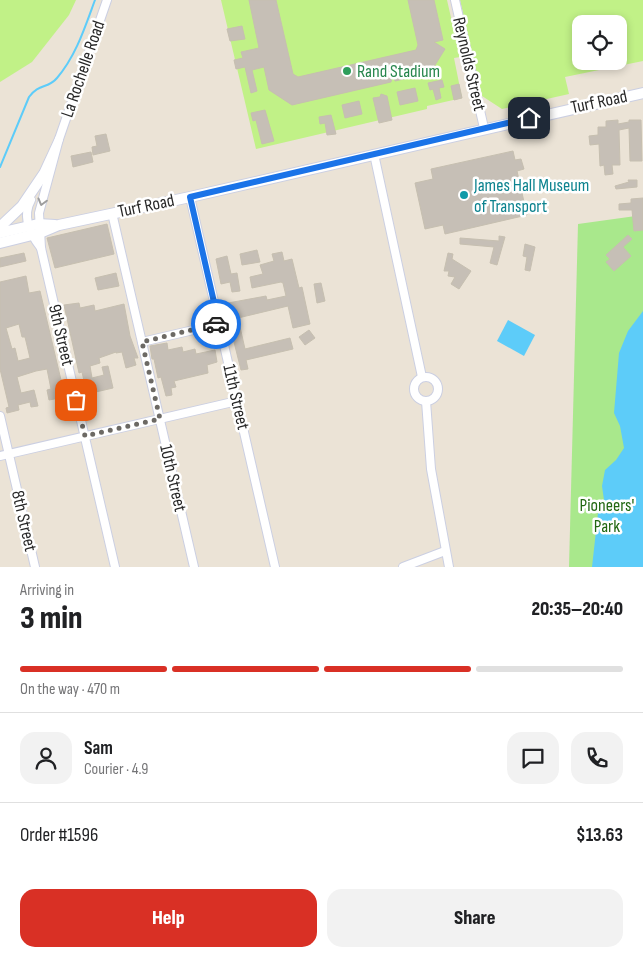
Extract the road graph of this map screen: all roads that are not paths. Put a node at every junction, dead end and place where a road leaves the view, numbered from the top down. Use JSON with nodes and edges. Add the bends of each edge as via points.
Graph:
{"nodes":[{"id":1,"x":107,"y":0,"type":"edge"},
{"id":2,"x":455,"y":0,"type":"edge"},
{"id":3,"x":643,"y":93,"type":"edge"},
{"id":4,"x":484,"y":128,"type":"junction"},
{"id":5,"x":59,"y":139,"type":"junction"},
{"id":6,"x":374,"y":154,"type":"junction"},
{"id":7,"x":42,"y":175,"type":"junction"},
{"id":8,"x":190,"y":197,"type":"junction"},
{"id":9,"x":112,"y":213,"type":"junction"},
{"id":10,"x":0,"y":227,"type":"edge"},
{"id":11,"x":35,"y":229,"type":"junction"},
{"id":12,"x":0,"y":234,"type":"edge"},
{"id":13,"x":0,"y":243,"type":"edge"},
{"id":14,"x":219,"y":324,"type":"junction"},
{"id":15,"x":142,"y":342,"type":"junction"},
{"id":16,"x":422,"y":377,"type":"junction"},
{"id":17,"x":237,"y":401,"type":"junction"},
{"id":18,"x":426,"y":401,"type":"junction"},
{"id":19,"x":0,"y":416,"type":"edge"},
{"id":20,"x":160,"y":419,"type":"junction"},
{"id":21,"x":85,"y":436,"type":"junction"},
{"id":22,"x":9,"y":454,"type":"junction"},
{"id":23,"x":0,"y":456,"type":"edge"},
{"id":24,"x":445,"y":551,"type":"junction"},
{"id":25,"x":35,"y":567,"type":"edge"},
{"id":26,"x":115,"y":567,"type":"edge"},
{"id":27,"x":194,"y":567,"type":"edge"},
{"id":28,"x":275,"y":567,"type":"edge"},
{"id":29,"x":403,"y":567,"type":"edge"},
{"id":30,"x":449,"y":567,"type":"edge"}],
"edges":[{"from":1,"to":5,"type":"street","name":"La Rochelle Road"},
{"from":2,"to":4,"type":"street","name":"Reynolds Street"},
{"from":3,"to":4,"type":"main road","name":"Turf Road"},
{"from":4,"to":6,"type":"main road","name":"Turf Road"},
{"from":5,"to":7,"type":"street","name":"La Rochelle Road"},
{"from":5,"to":11,"type":"street","name":"La Rochelle Road","one_way":true},
{"from":6,"to":8,"type":"main road","name":"Turf Road"},
{"from":6,"to":16,"type":"street"},
{"from":7,"to":10,"type":"main road","via":[[22,206]]},
{"from":7,"to":11,"type":"street","name":"La Rochelle Road","via":[[26,209]]},
{"from":8,"to":9,"type":"main road","name":"Turf Road"},
{"from":8,"to":14,"type":"street","name":"11th Street"},
{"from":9,"to":11,"type":"main road","name":"Turf Road"},
{"from":9,"to":15,"type":"street","name":"10th Street"},
{"from":11,"to":12,"type":"main road","name":"Turf Road"},
{"from":11,"to":13,"type":"main road","name":"Turf Road"},
{"from":11,"to":21,"type":"street","name":"9th Street"},
{"from":14,"to":15,"type":"street"},
{"from":14,"to":17,"type":"street","name":"11th Street"},
{"from":15,"to":20,"type":"street","name":"10th Street"},
{"from":16,"to":18,"type":"street","via":[[416,381],[414,391]]},
{"from":16,"to":18,"type":"street","via":[[432,378],[437,386],[435,396]]},
{"from":17,"to":20,"type":"street"},
{"from":17,"to":28,"type":"street","name":"11th Street"},
{"from":18,"to":24,"type":"street","via":[[431,469]]},
{"from":19,"to":22,"type":"street","name":"8th Street"},
{"from":20,"to":21,"type":"street"},
{"from":20,"to":27,"type":"street","name":"10th Street"},
{"from":21,"to":22,"type":"street"},
{"from":21,"to":26,"type":"street","name":"9th Street"},
{"from":22,"to":23,"type":"street"},
{"from":22,"to":25,"type":"street","name":"8th Street"},
{"from":24,"to":29,"type":"street"},
{"from":24,"to":30,"type":"street"}]}
